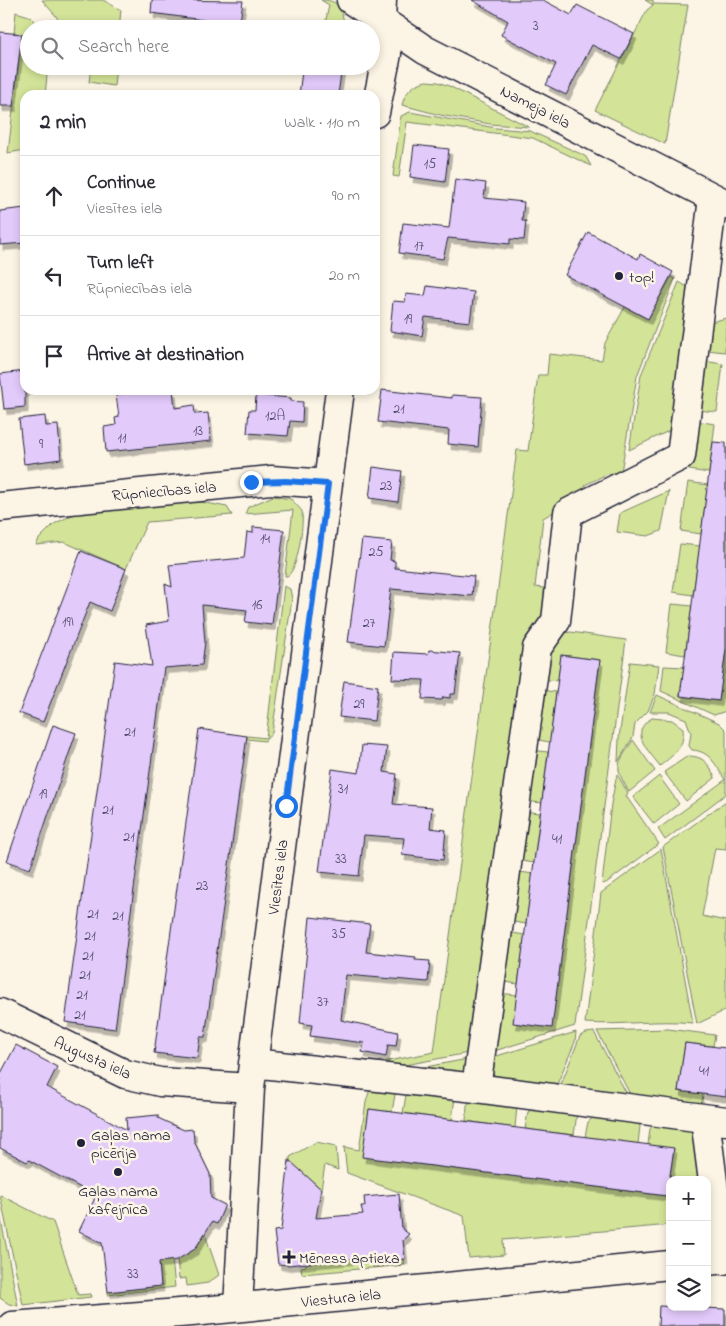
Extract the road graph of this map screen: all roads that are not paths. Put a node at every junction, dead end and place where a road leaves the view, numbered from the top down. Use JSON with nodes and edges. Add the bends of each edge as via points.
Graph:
{"nodes":[{"id":1,"x":351,"y":0,"type":"edge"},
{"id":2,"x":382,"y":10,"type":"edge"},
{"id":3,"x":379,"y":90,"type":"edge"},
{"id":4,"x":720,"y":201,"type":"edge"},
{"id":5,"x":339,"y":395,"type":"edge"},
{"id":6,"x":328,"y":484,"type":"junction"},
{"id":7,"x":0,"y":507,"type":"edge"},
{"id":8,"x":0,"y":1013,"type":"edge"},
{"id":9,"x":252,"y":1075,"type":"junction"},
{"id":10,"x":476,"y":1088,"type":"junction"},
{"id":11,"x":716,"y":1120,"type":"edge"},
{"id":12,"x":719,"y":1260,"type":"edge"},
{"id":13,"x":666,"y":1265,"type":"edge"},
{"id":14,"x":238,"y":1307,"type":"junction"},
{"id":15,"x":193,"y":1319,"type":"edge"},
{"id":16,"x":12,"y":1326,"type":"edge"}],
"edges":[{"from":1,"to":2,"type":"street","name":"Nameja iela"},
{"from":2,"to":3,"type":"street","via":[[386,54]]},
{"from":2,"to":4,"type":"street","name":"Nameja iela","via":[[425,50]]},
{"from":4,"to":10,"type":"street","via":[[681,456],[568,513],[556,621],[537,648]]},
{"from":5,"to":6,"type":"street","name":"Viesītes iela"},
{"from":6,"to":7,"type":"street","name":"Rūpniecības iela","via":[[271,480]]},
{"from":6,"to":9,"type":"street","name":"Viesītes iela"},
{"from":8,"to":9,"type":"street","name":"Augusta iela","via":[[125,1074],[160,1082]]},
{"from":9,"to":10,"type":"street","name":"Augusta iela"},
{"from":9,"to":14,"type":"street","name":"Viesītes iela"},
{"from":10,"to":11,"type":"street","name":"Augusta iela"},
{"from":11,"to":12,"type":"street"},
{"from":13,"to":14,"type":"street","name":"Viestura iela"},
{"from":14,"to":15,"type":"street","name":"Viestura iela"},
{"from":15,"to":16,"type":"street","name":"Viestura iela"}]}
